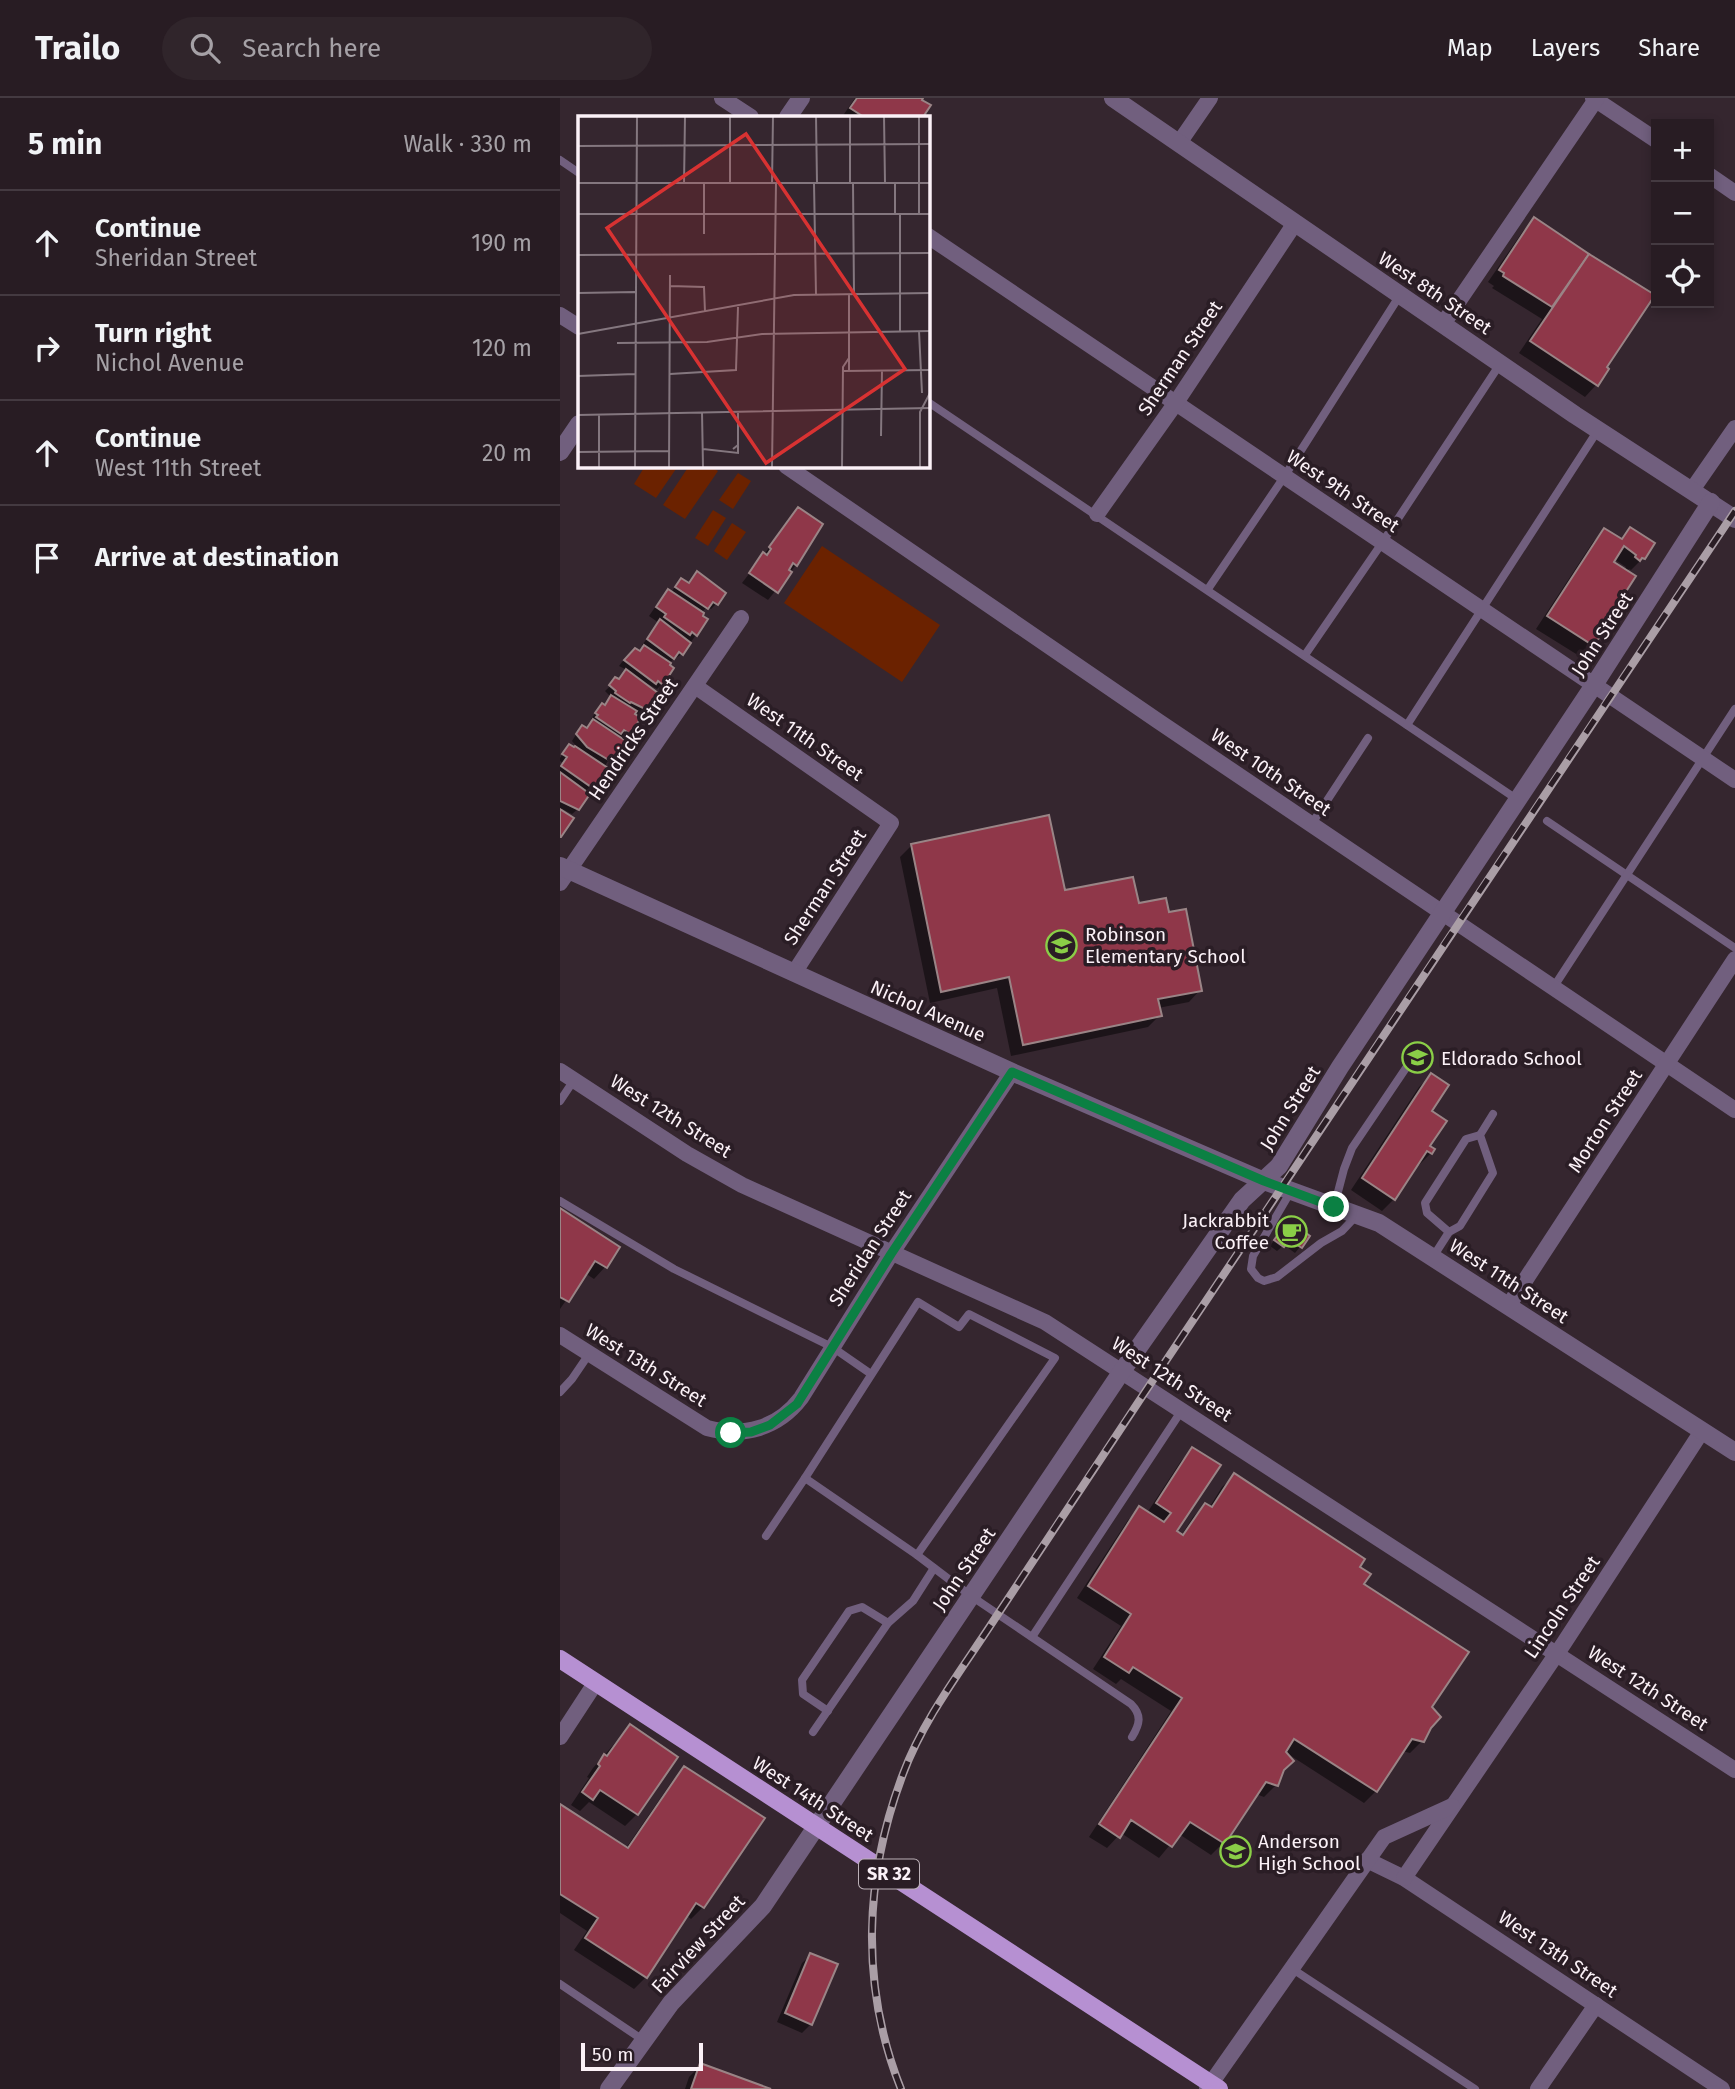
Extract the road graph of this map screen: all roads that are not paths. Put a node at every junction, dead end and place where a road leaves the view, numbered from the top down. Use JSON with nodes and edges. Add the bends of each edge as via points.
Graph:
{"nodes":[{"id":1,"x":722,"y":98,"type":"edge"},
{"id":2,"x":801,"y":98,"type":"edge"},
{"id":3,"x":1113,"y":98,"type":"edge"},
{"id":4,"x":1210,"y":98,"type":"edge"},
{"id":5,"x":1595,"y":99,"type":"edge"},
{"id":6,"x":749,"y":116,"type":"edge"},
{"id":7,"x":789,"y":116,"type":"edge"},
{"id":8,"x":1651,"y":137,"type":"edge"},
{"id":9,"x":1179,"y":143,"type":"junction"},
{"id":10,"x":560,"y":160,"type":"edge"},
{"id":11,"x":578,"y":172,"type":"edge"},
{"id":12,"x":1714,"y":178,"type":"edge"},
{"id":13,"x":1735,"y":193,"type":"edge"},
{"id":14,"x":1295,"y":223,"type":"junction"},
{"id":15,"x":929,"y":237,"type":"edge"},
{"id":16,"x":1400,"y":295,"type":"junction"},
{"id":17,"x":560,"y":315,"type":"edge"},
{"id":18,"x":1443,"y":324,"type":"junction"},
{"id":19,"x":578,"y":326,"type":"edge"},
{"id":20,"x":1500,"y":364,"type":"junction"},
{"id":21,"x":929,"y":403,"type":"edge"},
{"id":22,"x":1175,"y":404,"type":"junction"},
{"id":23,"x":578,"y":425,"type":"edge"},
{"id":24,"x":1735,"y":428,"type":"edge"},
{"id":25,"x":1598,"y":430,"type":"junction"},
{"id":26,"x":560,"y":452,"type":"edge"},
{"id":27,"x":787,"y":467,"type":"edge"},
{"id":28,"x":1284,"y":477,"type":"junction"},
{"id":29,"x":1692,"y":490,"type":"junction"},
{"id":30,"x":1711,"y":502,"type":"junction"},
{"id":31,"x":1097,"y":514,"type":"junction"},
{"id":32,"x":1735,"y":519,"type":"edge"},
{"id":33,"x":1382,"y":543,"type":"junction"},
{"id":34,"x":1208,"y":589,"type":"junction"},
{"id":35,"x":1483,"y":610,"type":"junction"},
{"id":36,"x":741,"y":618,"type":"dead end"},
{"id":37,"x":1305,"y":655,"type":"junction"},
{"id":38,"x":1594,"y":685,"type":"junction"},
{"id":39,"x":695,"y":686,"type":"junction"},
{"id":40,"x":1735,"y":709,"type":"edge"},
{"id":41,"x":1407,"y":725,"type":"junction"},
{"id":42,"x":1368,"y":738,"type":"dead end"},
{"id":43,"x":1702,"y":758,"type":"junction"},
{"id":44,"x":1735,"y":780,"type":"edge"},
{"id":45,"x":1518,"y":800,"type":"junction"},
{"id":46,"x":1547,"y":821,"type":"dead end"},
{"id":47,"x":891,"y":822,"type":"joint"},
{"id":48,"x":1311,"y":824,"type":"junction"},
{"id":49,"x":563,"y":873,"type":"edge"},
{"id":50,"x":1627,"y":875,"type":"junction"},
{"id":51,"x":1443,"y":914,"type":"junction"},
{"id":52,"x":1735,"y":948,"type":"edge"},
{"id":53,"x":1735,"y":959,"type":"edge"},
{"id":54,"x":794,"y":973,"type":"junction"},
{"id":55,"x":1553,"y":988,"type":"junction"},
{"id":56,"x":1412,"y":1059,"type":"dead end"},
{"id":57,"x":1667,"y":1064,"type":"junction"},
{"id":58,"x":560,"y":1071,"type":"edge"},
{"id":59,"x":1012,"y":1072,"type":"junction"},
{"id":60,"x":574,"y":1080,"type":"junction"},
{"id":61,"x":560,"y":1101,"type":"edge"},
{"id":62,"x":1735,"y":1110,"type":"edge"},
{"id":63,"x":1493,"y":1114,"type":"dead end"},
{"id":64,"x":1480,"y":1135,"type":"junction"},
{"id":65,"x":1264,"y":1181,"type":"junction"},
{"id":66,"x":1286,"y":1189,"type":"junction"},
{"id":67,"x":560,"y":1201,"type":"edge"},
{"id":68,"x":1334,"y":1207,"type":"junction"},
{"id":69,"x":1357,"y":1215,"type":"junction"},
{"id":70,"x":1449,"y":1232,"type":"junction"},
{"id":71,"x":891,"y":1254,"type":"junction"},
{"id":72,"x":1433,"y":1257,"type":"junction"},
{"id":73,"x":1509,"y":1306,"type":"junction"},
{"id":74,"x":560,"y":1335,"type":"edge"},
{"id":75,"x":832,"y":1347,"type":"junction"},
{"id":76,"x":589,"y":1354,"type":"junction"},
{"id":77,"x":1122,"y":1371,"type":"junction"},
{"id":78,"x":871,"y":1374,"type":"junction"},
{"id":79,"x":560,"y":1392,"type":"edge"},
{"id":80,"x":1182,"y":1410,"type":"junction"},
{"id":81,"x":1702,"y":1431,"type":"junction"},
{"id":82,"x":751,"y":1432,"type":"joint"},
{"id":83,"x":1734,"y":1450,"type":"edge"},
{"id":84,"x":805,"y":1478,"type":"junction"},
{"id":85,"x":766,"y":1536,"type":"dead end"},
{"id":86,"x":917,"y":1555,"type":"junction"},
{"id":87,"x":934,"y":1568,"type":"junction"},
{"id":88,"x":971,"y":1596,"type":"junction"},
{"id":89,"x":888,"y":1623,"type":"junction"},
{"id":90,"x":1032,"y":1637,"type":"junction"},
{"id":91,"x":1556,"y":1653,"type":"junction"},
{"id":92,"x":560,"y":1659,"type":"edge"},
{"id":93,"x":596,"y":1682,"type":"junction"},
{"id":94,"x":828,"y":1711,"type":"junction"},
{"id":95,"x":813,"y":1732,"type":"dead end"},
{"id":96,"x":560,"y":1737,"type":"edge"},
{"id":97,"x":1132,"y":1737,"type":"dead end"},
{"id":98,"x":1735,"y":1770,"type":"edge"},
{"id":99,"x":1454,"y":1805,"type":"junction"},
{"id":100,"x":815,"y":1826,"type":"junction"},
{"id":101,"x":1367,"y":1860,"type":"junction"},
{"id":102,"x":1404,"y":1878,"type":"junction"},
{"id":103,"x":1291,"y":1968,"type":"junction"},
{"id":104,"x":560,"y":1984,"type":"edge"},
{"id":105,"x":1596,"y":2005,"type":"junction"},
{"id":106,"x":643,"y":2040,"type":"junction"},
{"id":107,"x":1212,"y":2087,"type":"edge"},
{"id":108,"x":608,"y":2089,"type":"edge"},
{"id":109,"x":1475,"y":2089,"type":"edge"},
{"id":110,"x":1538,"y":2089,"type":"edge"},
{"id":111,"x":1722,"y":2089,"type":"edge"}],
"edges":[{"from":1,"to":6,"type":"street"},
{"from":2,"to":7,"type":"street"},
{"from":3,"to":9,"type":"street","name":"West 8th Street"},
{"from":4,"to":9,"type":"street"},
{"from":5,"to":8,"type":"street"},
{"from":5,"to":18,"type":"street"},
{"from":9,"to":14,"type":"street","name":"West 8th Street"},
{"from":10,"to":11,"type":"lane"},
{"from":12,"to":13,"type":"street"},
{"from":14,"to":16,"type":"street","name":"West 8th Street"},
{"from":14,"to":22,"type":"street","name":"Sherman Street"},
{"from":15,"to":22,"type":"street","name":"West 9th Street"},
{"from":16,"to":18,"type":"street","name":"West 8th Street"},
{"from":16,"to":28,"type":"lane"},
{"from":17,"to":19,"type":"street"},
{"from":18,"to":20,"type":"street","name":"West 8th Street"},
{"from":20,"to":25,"type":"street","name":"West 8th Street"},
{"from":20,"to":33,"type":"lane"},
{"from":21,"to":31,"type":"lane"},
{"from":22,"to":28,"type":"street","name":"West 9th Street"},
{"from":22,"to":31,"type":"street","name":"Sherman Street"},
{"from":23,"to":26,"type":"street"},
{"from":24,"to":29,"type":"street"},
{"from":25,"to":29,"type":"street","name":"West 8th Street"},
{"from":25,"to":35,"type":"lane"},
{"from":27,"to":48,"type":"street","name":"West 10th Street"},
{"from":28,"to":33,"type":"street","name":"West 9th Street"},
{"from":28,"to":34,"type":"lane"},
{"from":29,"to":30,"type":"street","name":"West 8th Street"},
{"from":30,"to":32,"type":"street","name":"West 8th Street"},
{"from":30,"to":38,"type":"street","name":"John Street"},
{"from":31,"to":34,"type":"lane"},
{"from":33,"to":35,"type":"street","name":"West 9th Street"},
{"from":33,"to":37,"type":"lane"},
{"from":34,"to":37,"type":"lane"},
{"from":35,"to":38,"type":"street","name":"West 9th Street"},
{"from":35,"to":41,"type":"lane"},
{"from":36,"to":39,"type":"street","name":"Hendricks Street"},
{"from":37,"to":41,"type":"lane"},
{"from":38,"to":43,"type":"street","name":"West 9th Street"},
{"from":38,"to":45,"type":"street","name":"John Street"},
{"from":39,"to":47,"type":"street","name":"West 11th Street"},
{"from":39,"to":49,"type":"street","name":"Hendricks Street"},
{"from":40,"to":43,"type":"lane"},
{"from":41,"to":45,"type":"lane"},
{"from":42,"to":48,"type":"lane"},
{"from":43,"to":44,"type":"street","name":"West 9th Street"},
{"from":43,"to":50,"type":"lane"},
{"from":45,"to":51,"type":"street","name":"John Street"},
{"from":46,"to":50,"type":"lane"},
{"from":47,"to":54,"type":"street","name":"Sherman Street"},
{"from":48,"to":51,"type":"street","name":"West 10th Street"},
{"from":49,"to":54,"type":"street","name":"Nichol Avenue"},
{"from":50,"to":52,"type":"lane"},
{"from":50,"to":55,"type":"lane"},
{"from":51,"to":55,"type":"street","name":"West 10th Street"},
{"from":51,"to":65,"type":"street","name":"John Street","via":[[1279,1166]]},
{"from":53,"to":57,"type":"street","name":"Morton Street"},
{"from":54,"to":59,"type":"street","name":"Nichol Avenue"},
{"from":55,"to":57,"type":"street","name":"West 10th Street"},
{"from":56,"to":68,"type":"lane","via":[[1352,1148]]},
{"from":57,"to":62,"type":"street","name":"West 10th Street"},
{"from":57,"to":73,"type":"street","name":"Morton Street"},
{"from":58,"to":60,"type":"street","name":"West 12th Street"},
{"from":59,"to":65,"type":"street","name":"Nichol Avenue"},
{"from":59,"to":71,"type":"street","name":"Sheridan Street"},
{"from":60,"to":61,"type":"lane"},
{"from":60,"to":71,"type":"street","name":"West 12th Street","via":[[742,1185]]},
{"from":63,"to":64,"type":"lane"},
{"from":64,"to":70,"type":"lane","via":[[1493,1173],[1460,1226]]},
{"from":64,"to":70,"type":"lane","via":[[1466,1139],[1425,1203],[1427,1213]]},
{"from":65,"to":66,"type":"street","name":"Nichol Avenue"},
{"from":65,"to":77,"type":"street","name":"John Street","via":[[1242,1200]]},
{"from":66,"to":68,"type":"street","name":"West 11th Street"},
{"from":66,"to":69,"type":"lane","via":[[1253,1256],[1251,1269],[1264,1281],[1277,1277],[1342,1231]]},
{"from":67,"to":75,"type":"lane","via":[[674,1269]]},
{"from":68,"to":69,"type":"street","name":"West 11th Street"},
{"from":69,"to":72,"type":"street","name":"West 11th Street","via":[[1379,1223]]},
{"from":70,"to":72,"type":"lane"},
{"from":71,"to":75,"type":"street","name":"Sheridan Street"},
{"from":71,"to":77,"type":"street","name":"West 12th Street","via":[[1045,1322]]},
{"from":72,"to":73,"type":"street","name":"West 11th Street"},
{"from":73,"to":81,"type":"street","name":"West 11th Street"},
{"from":74,"to":76,"type":"street","name":"West 13th Street"},
{"from":75,"to":78,"type":"lane"},
{"from":75,"to":82,"type":"street","name":"Sheridan Street","via":[[797,1404],[770,1425]]},
{"from":76,"to":79,"type":"lane"},
{"from":76,"to":82,"type":"street","name":"West 13th Street","via":[[707,1428]]},
{"from":77,"to":80,"type":"street","name":"West 12th Street"},
{"from":77,"to":88,"type":"street","name":"John Street"},
{"from":78,"to":84,"type":"lane"},
{"from":78,"to":86,"type":"lane","via":[[918,1302],[959,1327],[969,1314],[1055,1358]]},
{"from":80,"to":90,"type":"lane"},
{"from":80,"to":91,"type":"street","name":"West 12th Street"},
{"from":81,"to":83,"type":"street","name":"West 11th Street"},
{"from":81,"to":91,"type":"street","name":"Lincoln Street"},
{"from":84,"to":85,"type":"lane"},
{"from":84,"to":86,"type":"lane"},
{"from":86,"to":87,"type":"lane"},
{"from":87,"to":88,"type":"lane"},
{"from":87,"to":89,"type":"lane","via":[[913,1601]]},
{"from":88,"to":90,"type":"lane"},
{"from":88,"to":100,"type":"street","name":"John Street"},
{"from":89,"to":94,"type":"lane"},
{"from":89,"to":94,"type":"lane","via":[[862,1607],[849,1611],[802,1680],[803,1694]]},
{"from":90,"to":97,"type":"lane","via":[[1131,1703],[1140,1721]]},
{"from":91,"to":98,"type":"street","name":"West 12th Street"},
{"from":91,"to":99,"type":"street","name":"Lincoln Street"},
{"from":92,"to":93,"type":"main road","name":"West 14th Street","number":"SR 32"},
{"from":93,"to":96,"type":"street"},
{"from":93,"to":100,"type":"main road","name":"West 14th Street","number":"SR 32"},
{"from":94,"to":95,"type":"lane"},
{"from":99,"to":101,"type":"street","via":[[1384,1837]]},
{"from":99,"to":102,"type":"street","name":"Lincoln Street"},
{"from":100,"to":106,"type":"street","name":"Fairview Street","via":[[763,1906],[671,2003]]},
{"from":100,"to":107,"type":"main road","name":"West 14th Street","number":"SR 32"},
{"from":101,"to":102,"type":"street","name":"West 13th Street"},
{"from":101,"to":103,"type":"street"},
{"from":102,"to":105,"type":"street","name":"West 13th Street"},
{"from":103,"to":107,"type":"street"},
{"from":103,"to":109,"type":"lane"},
{"from":104,"to":106,"type":"lane"},
{"from":105,"to":110,"type":"street"},
{"from":105,"to":111,"type":"street","name":"West 13th Street"},
{"from":106,"to":108,"type":"street","name":"Fairview Street"}]}
